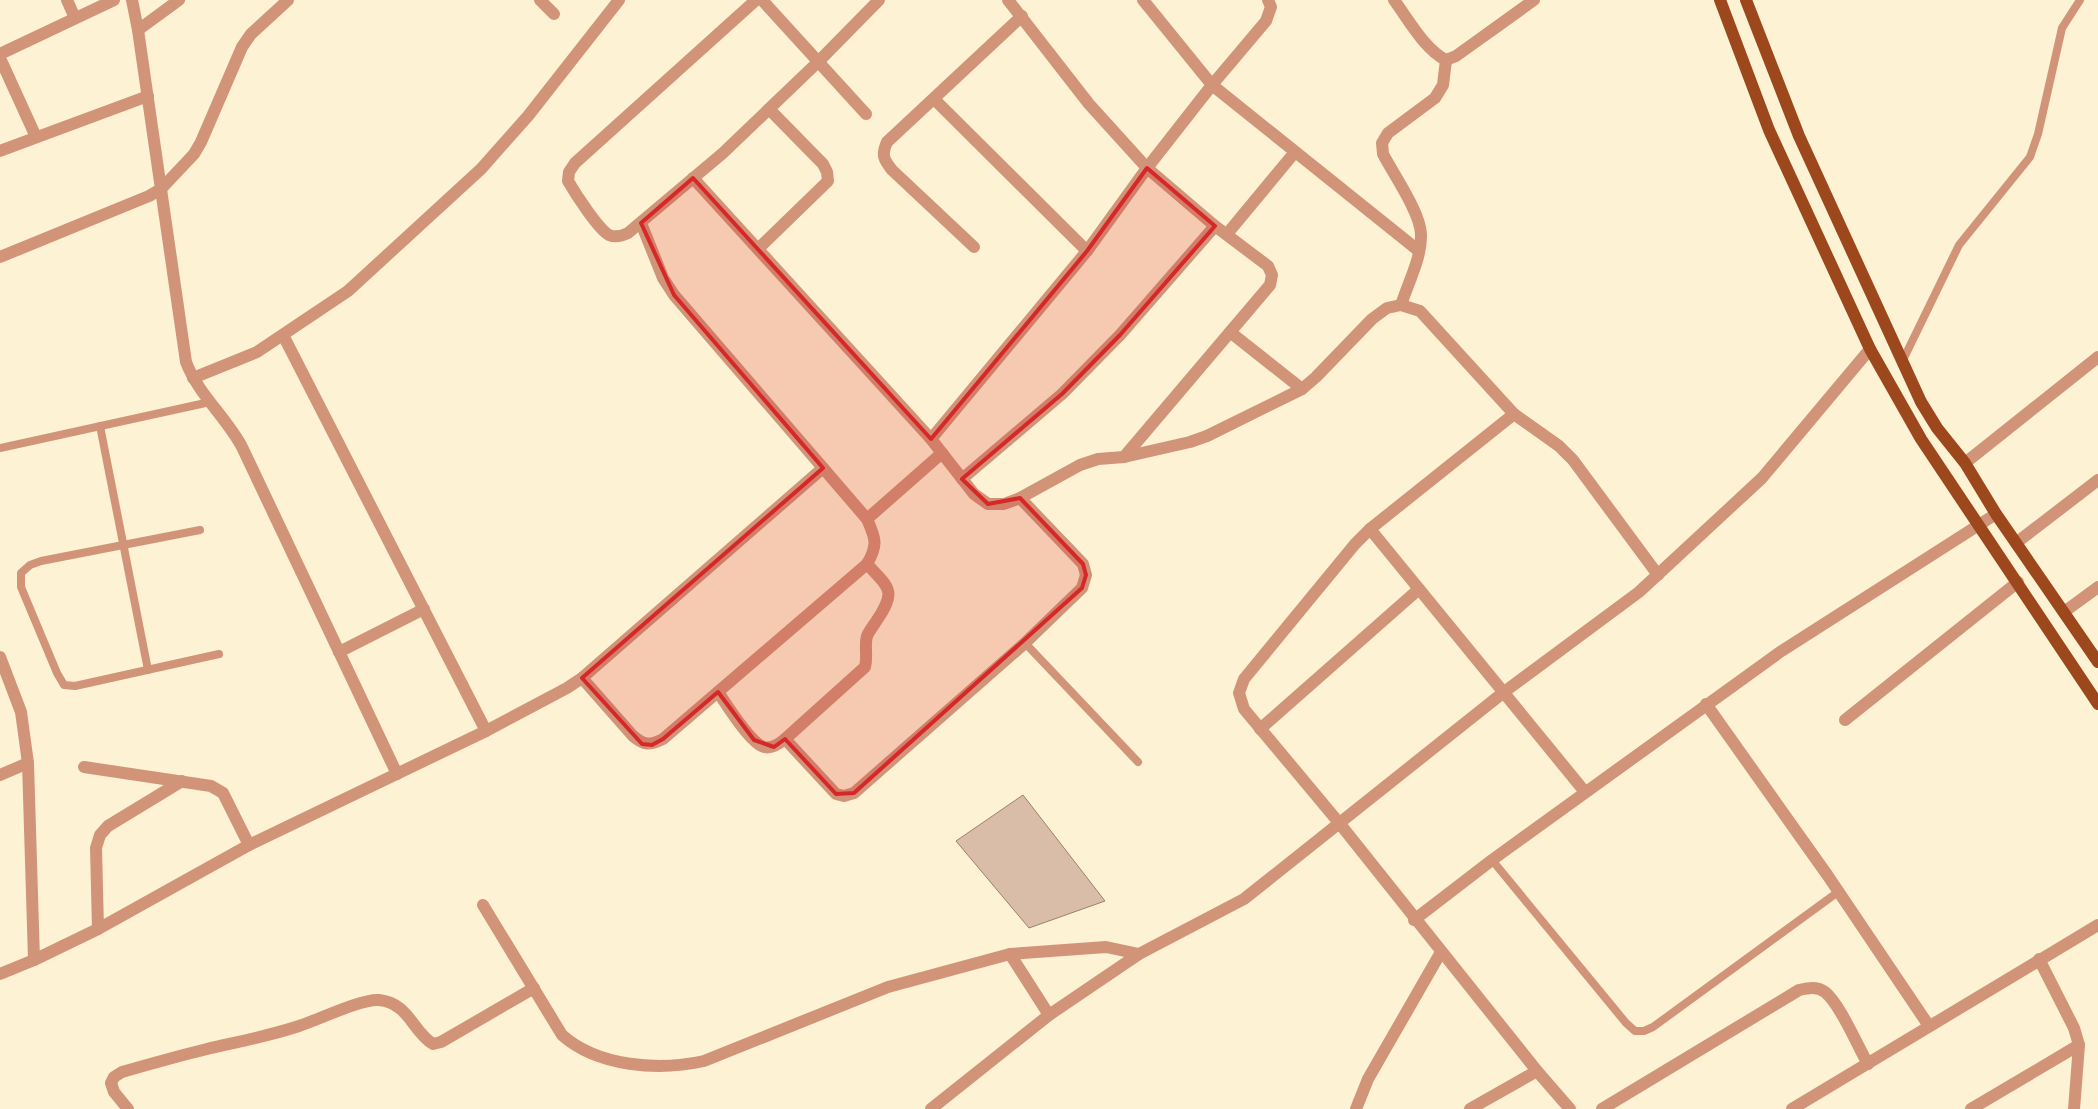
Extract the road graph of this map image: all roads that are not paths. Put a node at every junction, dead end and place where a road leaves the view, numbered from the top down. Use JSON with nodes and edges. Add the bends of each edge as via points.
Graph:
{"nodes":[{"id":1,"x":68,"y":0,"type":"edge"},
{"id":2,"x":114,"y":0,"type":"edge"},
{"id":3,"x":132,"y":0,"type":"edge"},
{"id":4,"x":179,"y":0,"type":"edge"},
{"id":5,"x":288,"y":0,"type":"edge"},
{"id":6,"x":540,"y":0,"type":"edge"},
{"id":7,"x":619,"y":0,"type":"edge"},
{"id":8,"x":756,"y":0,"type":"edge"},
{"id":9,"x":762,"y":0,"type":"edge"},
{"id":10,"x":879,"y":0,"type":"edge"},
{"id":11,"x":1008,"y":0,"type":"edge"},
{"id":12,"x":1143,"y":0,"type":"edge"},
{"id":13,"x":1268,"y":0,"type":"edge"},
{"id":14,"x":1394,"y":0,"type":"edge"},
{"id":15,"x":1534,"y":0,"type":"edge"},
{"id":16,"x":1720,"y":0,"type":"edge"},
{"id":17,"x":1746,"y":0,"type":"edge"},
{"id":18,"x":2080,"y":0,"type":"edge"},
{"id":19,"x":554,"y":14,"type":"dead end"},
{"id":20,"x":1022,"y":16,"type":"junction"},
{"id":21,"x":75,"y":18,"type":"junction"},
{"id":22,"x":138,"y":30,"type":"junction"},
{"id":23,"x":0,"y":54,"type":"edge"},
{"id":24,"x":0,"y":58,"type":"edge"},
{"id":25,"x":1446,"y":60,"type":"junction"},
{"id":26,"x":819,"y":61,"type":"junction"},
{"id":27,"x":1212,"y":85,"type":"junction"},
{"id":28,"x":148,"y":96,"type":"junction"},
{"id":29,"x":934,"y":99,"type":"junction"},
{"id":30,"x":769,"y":109,"type":"junction"},
{"id":31,"x":866,"y":114,"type":"dead end"},
{"id":32,"x":36,"y":137,"type":"junction"},
{"id":33,"x":0,"y":151,"type":"edge"},
{"id":34,"x":1295,"y":152,"type":"junction"},
{"id":35,"x":1147,"y":168,"type":"junction"},
{"id":36,"x":693,"y":178,"type":"junction"},
{"id":37,"x":161,"y":189,"type":"junction"},
{"id":38,"x":641,"y":223,"type":"junction"},
{"id":39,"x":1216,"y":226,"type":"junction"},
{"id":40,"x":1227,"y":234,"type":"junction"},
{"id":41,"x":974,"y":247,"type":"dead end"},
{"id":42,"x":758,"y":250,"type":"junction"},
{"id":43,"x":1087,"y":251,"type":"junction"},
{"id":44,"x":1419,"y":251,"type":"junction"},
{"id":45,"x":0,"y":257,"type":"edge"},
{"id":46,"x":1402,"y":305,"type":"junction"},
{"id":47,"x":1230,"y":332,"type":"junction"},
{"id":48,"x":283,"y":335,"type":"junction"},
{"id":49,"x":1870,"y":349,"type":"junction"},
{"id":50,"x":2098,"y":356,"type":"edge"},
{"id":51,"x":1902,"y":362,"type":"junction"},
{"id":52,"x":193,"y":378,"type":"junction"},
{"id":53,"x":1302,"y":389,"type":"junction"},
{"id":54,"x":210,"y":402,"type":"junction"},
{"id":55,"x":1514,"y":414,"type":"junction"},
{"id":56,"x":100,"y":426,"type":"junction"},
{"id":57,"x":1937,"y":428,"type":"junction"},
{"id":58,"x":931,"y":439,"type":"junction"},
{"id":59,"x":1921,"y":439,"type":"junction"},
{"id":60,"x":0,"y":448,"type":"edge"},
{"id":61,"x":942,"y":453,"type":"junction"},
{"id":62,"x":1124,"y":457,"type":"junction"},
{"id":63,"x":1965,"y":463,"type":"junction"},
{"id":64,"x":822,"y":468,"type":"junction"},
{"id":65,"x":962,"y":479,"type":"junction"},
{"id":66,"x":2098,"y":480,"type":"edge"},
{"id":67,"x":1020,"y":498,"type":"junction"},
{"id":68,"x":1996,"y":514,"type":"junction"},
{"id":69,"x":867,"y":519,"type":"junction"},
{"id":70,"x":1980,"y":525,"type":"junction"},
{"id":71,"x":1370,"y":529,"type":"junction"},
{"id":72,"x":200,"y":530,"type":"dead end"},
{"id":73,"x":2016,"y":544,"type":"junction"},
{"id":74,"x":123,"y":545,"type":"junction"},
{"id":75,"x":867,"y":564,"type":"junction"},
{"id":76,"x":1658,"y":575,"type":"junction"},
{"id":77,"x":2018,"y":582,"type":"junction"},
{"id":78,"x":2098,"y":587,"type":"edge"},
{"id":79,"x":1419,"y":589,"type":"junction"},
{"id":80,"x":424,"y":609,"type":"junction"},
{"id":81,"x":2064,"y":612,"type":"junction"},
{"id":82,"x":1025,"y":643,"type":"junction"},
{"id":83,"x":339,"y":652,"type":"junction"},
{"id":84,"x":218,"y":654,"type":"dead end"},
{"id":85,"x":0,"y":657,"type":"edge"},
{"id":86,"x":2098,"y":662,"type":"edge"},
{"id":87,"x":148,"y":670,"type":"junction"},
{"id":88,"x":582,"y":678,"type":"junction"},
{"id":89,"x":718,"y":692,"type":"junction"},
{"id":90,"x":1504,"y":692,"type":"junction"},
{"id":91,"x":1706,"y":704,"type":"junction"},
{"id":92,"x":2098,"y":704,"type":"edge"},
{"id":93,"x":1845,"y":720,"type":"dead end"},
{"id":94,"x":1260,"y":729,"type":"junction"},
{"id":95,"x":486,"y":731,"type":"junction"},
{"id":96,"x":785,"y":739,"type":"junction"},
{"id":97,"x":1138,"y":762,"type":"dead end"},
{"id":98,"x":28,"y":763,"type":"junction"},
{"id":99,"x":84,"y":767,"type":"dead end"},
{"id":100,"x":397,"y":774,"type":"junction"},
{"id":101,"x":0,"y":775,"type":"edge"},
{"id":102,"x":182,"y":780,"type":"junction"},
{"id":103,"x":1586,"y":792,"type":"junction"},
{"id":104,"x":1340,"y":824,"type":"junction"},
{"id":105,"x":249,"y":845,"type":"junction"},
{"id":106,"x":1492,"y":860,"type":"junction"},
{"id":107,"x":1838,"y":892,"type":"junction"},
{"id":108,"x":483,"y":905,"type":"dead end"},
{"id":109,"x":1414,"y":920,"type":"junction"},
{"id":110,"x":2098,"y":925,"type":"edge"},
{"id":111,"x":98,"y":929,"type":"junction"},
{"id":112,"x":1440,"y":952,"type":"junction"},
{"id":113,"x":1010,"y":954,"type":"junction"},
{"id":114,"x":1139,"y":954,"type":"junction"},
{"id":115,"x":2039,"y":959,"type":"junction"},
{"id":116,"x":34,"y":960,"type":"junction"},
{"id":117,"x":0,"y":974,"type":"edge"},
{"id":118,"x":534,"y":988,"type":"junction"},
{"id":119,"x":1049,"y":1016,"type":"junction"},
{"id":120,"x":1929,"y":1026,"type":"junction"},
{"id":121,"x":2079,"y":1045,"type":"junction"},
{"id":122,"x":1868,"y":1064,"type":"junction"},
{"id":123,"x":1537,"y":1071,"type":"junction"},
{"id":124,"x":128,"y":1109,"type":"edge"},
{"id":125,"x":931,"y":1109,"type":"edge"},
{"id":126,"x":1356,"y":1109,"type":"edge"},
{"id":127,"x":1470,"y":1109,"type":"edge"},
{"id":128,"x":1570,"y":1109,"type":"edge"},
{"id":129,"x":1602,"y":1109,"type":"edge"},
{"id":130,"x":1792,"y":1109,"type":"edge"},
{"id":131,"x":1971,"y":1109,"type":"edge"},
{"id":132,"x":2074,"y":1109,"type":"edge"}],
"edges":[{"from":1,"to":21,"type":"street"},
{"from":2,"to":21,"type":"street"},
{"from":3,"to":22,"type":"street"},
{"from":4,"to":22,"type":"street"},
{"from":5,"to":37,"type":"street","via":[[251,34],[242,47],[201,142]]},
{"from":6,"to":19,"type":"street"},
{"from":7,"to":48,"type":"street","via":[[528,116],[466,185],[348,291]]},
{"from":8,"to":38,"type":"street","via":[[575,163],[570,172],[568,181],[574,191],[610,235],[619,237]]},
{"from":9,"to":26,"type":"street"},
{"from":10,"to":26,"type":"street"},
{"from":11,"to":20,"type":"street"},
{"from":12,"to":27,"type":"street"},
{"from":13,"to":27,"type":"street","via":[[1271,7],[1266,21]]},
{"from":14,"to":25,"type":"street","via":[[1430,49]]},
{"from":15,"to":25,"type":"street"},
{"from":16,"to":49,"type":"main road","via":[[1769,130]]},
{"from":17,"to":51,"type":"main road","via":[[1799,136]]},
{"from":18,"to":51,"type":"lane","via":[[2062,28],[2030,157],[1959,244]]},
{"from":20,"to":29,"type":"street"},
{"from":20,"to":35,"type":"street","via":[[1089,104]]},
{"from":21,"to":23,"type":"street"},
{"from":22,"to":28,"type":"street"},
{"from":24,"to":32,"type":"street"},
{"from":25,"to":44,"type":"street","via":[[1442,85],[1435,98],[1388,133],[1382,142],[1382,154],[1417,216],[1421,234]]},
{"from":26,"to":30,"type":"street"},
{"from":26,"to":31,"type":"street"},
{"from":27,"to":34,"type":"street"},
{"from":27,"to":35,"type":"street"},
{"from":28,"to":32,"type":"street"},
{"from":28,"to":37,"type":"street"},
{"from":29,"to":41,"type":"street","via":[[887,142],[884,160]]},
{"from":29,"to":43,"type":"street"},
{"from":30,"to":36,"type":"street"},
{"from":30,"to":42,"type":"street","via":[[823,164],[828,181]]},
{"from":32,"to":33,"type":"street"},
{"from":34,"to":40,"type":"street"},
{"from":34,"to":44,"type":"street"},
{"from":35,"to":39,"type":"street"},
{"from":35,"to":43,"type":"street"},
{"from":36,"to":38,"type":"street"},
{"from":36,"to":42,"type":"street"},
{"from":37,"to":45,"type":"street"},
{"from":37,"to":52,"type":"street","via":[[186,362]]},
{"from":38,"to":64,"type":"street","via":[[663,278],[674,296]]},
{"from":39,"to":40,"type":"street"},
{"from":39,"to":65,"type":"street","via":[[1120,335],[1062,394]]},
{"from":40,"to":47,"type":"street","via":[[1268,266],[1272,275],[1270,285]]},
{"from":42,"to":58,"type":"street"},
{"from":43,"to":58,"type":"street"},
{"from":44,"to":46,"type":"street"},
{"from":46,"to":53,"type":"street","via":[[1387,308],[1372,319]]},
{"from":46,"to":55,"type":"street","via":[[1420,311]]},
{"from":47,"to":53,"type":"street"},
{"from":47,"to":62,"type":"street"},
{"from":48,"to":52,"type":"street","via":[[257,352]]},
{"from":48,"to":80,"type":"street"},
{"from":49,"to":59,"type":"main road"},
{"from":49,"to":76,"type":"street","via":[[1762,478]]},
{"from":50,"to":63,"type":"street"},
{"from":51,"to":57,"type":"main road","via":[[1920,402]]},
{"from":52,"to":54,"type":"street"},
{"from":53,"to":62,"type":"street","via":[[1207,436]]},
{"from":54,"to":56,"type":"lane"},
{"from":54,"to":83,"type":"street","via":[[242,447]]},
{"from":55,"to":71,"type":"street"},
{"from":55,"to":76,"type":"street","via":[[1574,460]]},
{"from":56,"to":60,"type":"lane"},
{"from":56,"to":74,"type":"lane"},
{"from":57,"to":59,"type":"main road"},
{"from":57,"to":63,"type":"main road"},
{"from":58,"to":61,"type":"street"},
{"from":59,"to":70,"type":"main road"},
{"from":61,"to":65,"type":"street"},
{"from":61,"to":69,"type":"street"},
{"from":62,"to":67,"type":"street","via":[[1080,464]]},
{"from":63,"to":68,"type":"main road"},
{"from":64,"to":69,"type":"street"},
{"from":64,"to":88,"type":"street"},
{"from":65,"to":67,"type":"street","via":[[988,504],[1004,504]]},
{"from":66,"to":73,"type":"street"},
{"from":67,"to":82,"type":"street","via":[[1075,553],[1086,575],[1082,588]]},
{"from":68,"to":70,"type":"street"},
{"from":68,"to":73,"type":"main road"},
{"from":69,"to":75,"type":"street","via":[[875,536],[875,551]]},
{"from":70,"to":77,"type":"main road"},
{"from":70,"to":91,"type":"street","via":[[1780,652]]},
{"from":71,"to":79,"type":"street"},
{"from":71,"to":94,"type":"street","via":[[1244,679],[1239,693],[1244,709]]},
{"from":72,"to":74,"type":"lane"},
{"from":73,"to":81,"type":"main road"},
{"from":74,"to":87,"type":"lane"},
{"from":74,"to":87,"type":"lane","via":[[30,565],[21,573],[21,587],[64,685],[75,686]]},
{"from":75,"to":89,"type":"street"},
{"from":75,"to":96,"type":"street","via":[[886,585],[890,596],[867,635],[865,667]]},
{"from":76,"to":90,"type":"street"},
{"from":77,"to":92,"type":"main road"},
{"from":77,"to":93,"type":"street"},
{"from":78,"to":81,"type":"street"},
{"from":79,"to":90,"type":"street"},
{"from":79,"to":94,"type":"street"},
{"from":80,"to":83,"type":"street"},
{"from":80,"to":95,"type":"street"},
{"from":81,"to":86,"type":"main road"},
{"from":82,"to":96,"type":"street","via":[[854,793],[836,794]]},
{"from":82,"to":97,"type":"lane"},
{"from":83,"to":100,"type":"street"},
{"from":84,"to":87,"type":"lane"},
{"from":85,"to":98,"type":"street","via":[[21,712]]},
{"from":88,"to":89,"type":"street","via":[[642,744],[652,745],[662,740]]},
{"from":88,"to":95,"type":"street"},
{"from":89,"to":96,"type":"street","via":[[754,740],[763,747],[774,747]]},
{"from":90,"to":103,"type":"street"},
{"from":90,"to":104,"type":"street"},
{"from":91,"to":103,"type":"street"},
{"from":91,"to":107,"type":"street"},
{"from":94,"to":104,"type":"street"},
{"from":95,"to":100,"type":"street"},
{"from":98,"to":101,"type":"street"},
{"from":98,"to":116,"type":"street"},
{"from":99,"to":102,"type":"street"},
{"from":100,"to":105,"type":"street"},
{"from":102,"to":105,"type":"street","via":[[211,786],[223,793]]},
{"from":102,"to":111,"type":"street","via":[[108,826],[100,836],[96,848]]},
{"from":103,"to":106,"type":"street"},
{"from":104,"to":109,"type":"street"},
{"from":104,"to":114,"type":"street","via":[[1244,899]]},
{"from":105,"to":111,"type":"street"},
{"from":106,"to":107,"type":"lane","via":[[1636,1031],[1653,1027]]},
{"from":106,"to":109,"type":"street"},
{"from":107,"to":120,"type":"street"},
{"from":108,"to":118,"type":"street"},
{"from":109,"to":112,"type":"street"},
{"from":110,"to":115,"type":"street"},
{"from":111,"to":116,"type":"street"},
{"from":112,"to":123,"type":"street"},
{"from":112,"to":126,"type":"street","via":[[1368,1079]]},
{"from":113,"to":114,"type":"street","via":[[1106,947]]},
{"from":113,"to":118,"type":"street","via":[[888,987],[687,1065],[630,1064],[608,1060],[574,1047],[562,1035]]},
{"from":113,"to":119,"type":"street"},
{"from":114,"to":119,"type":"street"},
{"from":115,"to":120,"type":"street"},
{"from":115,"to":121,"type":"street","via":[[2074,1028]]},
{"from":116,"to":117,"type":"street"},
{"from":118,"to":124,"type":"street","via":[[434,1044],[426,1039],[408,1013],[379,1000],[298,1026],[122,1072],[111,1083]]},
{"from":119,"to":125,"type":"street"},
{"from":120,"to":122,"type":"street"},
{"from":121,"to":131,"type":"street"},
{"from":121,"to":132,"type":"street"},
{"from":122,"to":129,"type":"street","via":[[1836,1006],[1825,992],[1813,987],[1799,990]]},
{"from":122,"to":130,"type":"street"},
{"from":123,"to":127,"type":"street"},
{"from":123,"to":128,"type":"street"}]}
